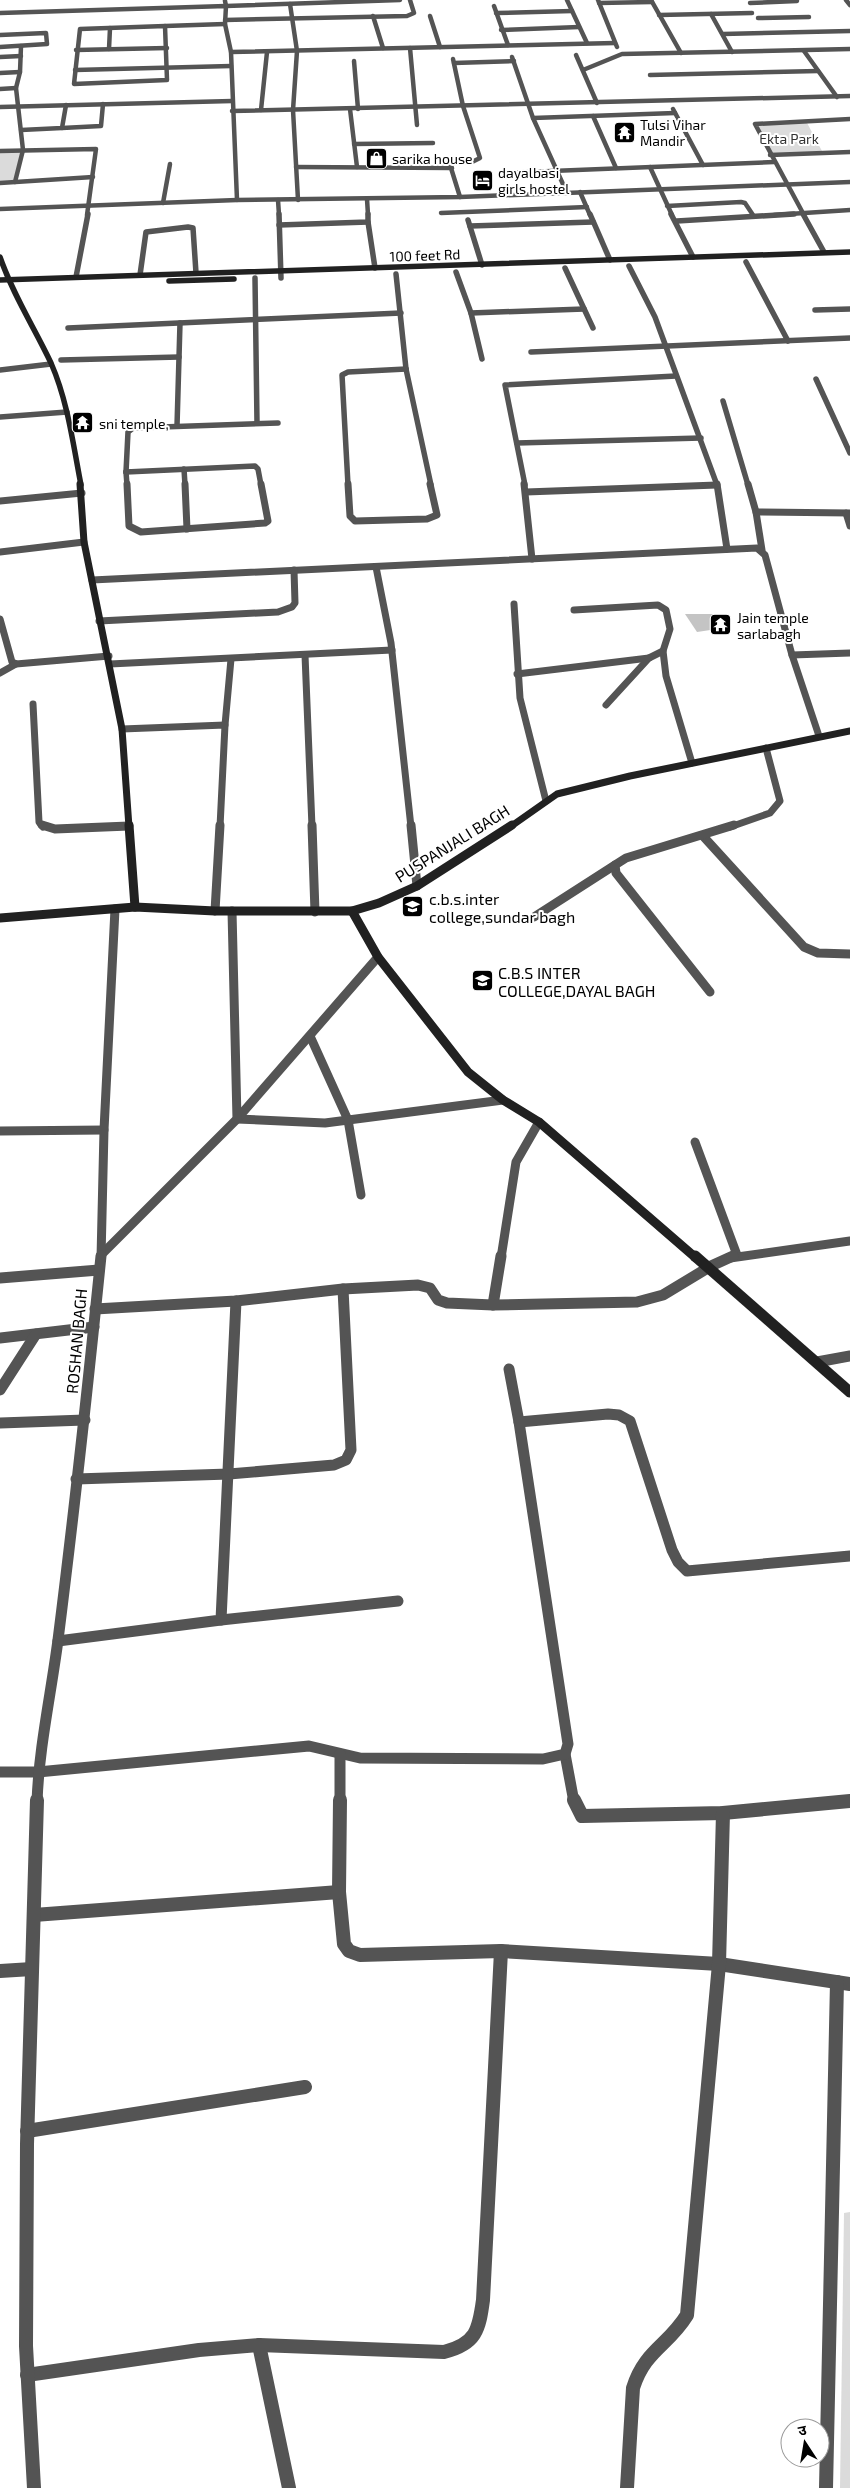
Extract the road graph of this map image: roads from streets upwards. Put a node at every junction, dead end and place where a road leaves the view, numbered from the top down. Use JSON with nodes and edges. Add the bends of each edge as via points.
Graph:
{"nodes":[{"id":1,"x":165,"y":0,"type":"edge"},
{"id":2,"x":225,"y":0,"type":"edge"},
{"id":3,"x":394,"y":0,"type":"edge"},
{"id":4,"x":400,"y":0,"type":"edge"},
{"id":5,"x":410,"y":0,"type":"edge"},
{"id":6,"x":567,"y":0,"type":"edge"},
{"id":7,"x":846,"y":0,"type":"edge"},
{"id":8,"x":349,"y":1,"type":"edge"},
{"id":9,"x":652,"y":1,"type":"edge"},
{"id":10,"x":797,"y":1,"type":"edge"},
{"id":11,"x":599,"y":2,"type":"edge"},
{"id":12,"x":750,"y":3,"type":"dead end"},
{"id":13,"x":290,"y":4,"type":"junction"},
{"id":14,"x":850,"y":4,"type":"edge"},
{"id":15,"x":226,"y":6,"type":"junction"},
{"id":16,"x":494,"y":6,"type":"dead end"},
{"id":17,"x":166,"y":8,"type":"junction"},
{"id":18,"x":572,"y":11,"type":"junction"},
{"id":19,"x":0,"y":13,"type":"edge"},
{"id":20,"x":496,"y":13,"type":"junction"},
{"id":21,"x":752,"y":13,"type":"dead end"},
{"id":22,"x":711,"y":14,"type":"junction"},
{"id":23,"x":659,"y":15,"type":"junction"},
{"id":24,"x":373,"y":16,"type":"junction"},
{"id":25,"x":430,"y":16,"type":"dead end"},
{"id":26,"x":808,"y":17,"type":"junction"},
{"id":27,"x":293,"y":18,"type":"junction"},
{"id":28,"x":758,"y":18,"type":"dead end"},
{"id":29,"x":225,"y":22,"type":"junction"},
{"id":30,"x":164,"y":26,"type":"junction"},
{"id":31,"x":579,"y":27,"type":"junction"},
{"id":32,"x":110,"y":28,"type":"junction"},
{"id":33,"x":501,"y":30,"type":"junction"},
{"id":34,"x":850,"y":31,"type":"edge"},
{"id":35,"x":820,"y":32,"type":"junction"},
{"id":36,"x":723,"y":34,"type":"junction"},
{"id":37,"x":0,"y":35,"type":"edge"},
{"id":38,"x":587,"y":43,"type":"junction"},
{"id":39,"x":615,"y":43,"type":"junction"},
{"id":40,"x":508,"y":45,"type":"junction"},
{"id":41,"x":21,"y":46,"type":"junction"},
{"id":42,"x":0,"y":47,"type":"edge"},
{"id":43,"x":440,"y":47,"type":"junction"},
{"id":44,"x":167,"y":48,"type":"junction"},
{"id":45,"x":383,"y":48,"type":"junction"},
{"id":46,"x":410,"y":48,"type":"junction"},
{"id":47,"x":109,"y":49,"type":"junction"},
{"id":48,"x":76,"y":50,"type":"junction"},
{"id":49,"x":850,"y":50,"type":"edge"},
{"id":50,"x":297,"y":51,"type":"junction"},
{"id":51,"x":804,"y":51,"type":"junction"},
{"id":52,"x":231,"y":52,"type":"junction"},
{"id":53,"x":267,"y":52,"type":"junction"},
{"id":54,"x":732,"y":52,"type":"junction"},
{"id":55,"x":576,"y":54,"type":"dead end"},
{"id":56,"x":622,"y":54,"type":"junction"},
{"id":57,"x":681,"y":54,"type":"junction"},
{"id":58,"x":21,"y":56,"type":"junction"},
{"id":59,"x":0,"y":57,"type":"edge"},
{"id":60,"x":354,"y":61,"type":"dead end"},
{"id":61,"x":231,"y":66,"type":"junction"},
{"id":62,"x":166,"y":68,"type":"junction"},
{"id":63,"x":75,"y":70,"type":"junction"},
{"id":64,"x":583,"y":70,"type":"junction"},
{"id":65,"x":818,"y":70,"type":"junction"},
{"id":66,"x":20,"y":72,"type":"junction"},
{"id":67,"x":0,"y":73,"type":"edge"},
{"id":68,"x":650,"y":75,"type":"dead end"},
{"id":69,"x":16,"y":88,"type":"junction"},
{"id":70,"x":0,"y":89,"type":"edge"},
{"id":71,"x":850,"y":96,"type":"edge"},
{"id":72,"x":837,"y":97,"type":"junction"},
{"id":73,"x":232,"y":101,"type":"junction"},
{"id":74,"x":669,"y":101,"type":"junction"},
{"id":75,"x":597,"y":103,"type":"junction"},
{"id":76,"x":103,"y":104,"type":"junction"},
{"id":77,"x":66,"y":105,"type":"junction"},
{"id":78,"x":528,"y":105,"type":"junction"},
{"id":79,"x":18,"y":106,"type":"junction"},
{"id":80,"x":463,"y":106,"type":"junction"},
{"id":81,"x":0,"y":107,"type":"edge"},
{"id":82,"x":415,"y":108,"type":"junction"},
{"id":83,"x":350,"y":109,"type":"junction"},
{"id":84,"x":358,"y":109,"type":"junction"},
{"id":85,"x":261,"y":110,"type":"junction"},
{"id":86,"x":292,"y":110,"type":"junction"},
{"id":87,"x":232,"y":111,"type":"junction"},
{"id":88,"x":675,"y":113,"type":"junction"},
{"id":89,"x":593,"y":116,"type":"junction"},
{"id":90,"x":533,"y":118,"type":"junction"},
{"id":91,"x":850,"y":119,"type":"edge"},
{"id":92,"x":417,"y":126,"type":"dead end"},
{"id":93,"x":62,"y":128,"type":"junction"},
{"id":94,"x":21,"y":130,"type":"junction"},
{"id":95,"x":434,"y":143,"type":"dead end"},
{"id":96,"x":354,"y":144,"type":"junction"},
{"id":97,"x":23,"y":150,"type":"junction"},
{"id":98,"x":0,"y":151,"type":"edge"},
{"id":99,"x":850,"y":152,"type":"edge"},
{"id":100,"x":770,"y":155,"type":"junction"},
{"id":101,"x":774,"y":162,"type":"junction"},
{"id":102,"x":170,"y":164,"type":"dead end"},
{"id":103,"x":703,"y":165,"type":"junction"},
{"id":104,"x":296,"y":167,"type":"junction"},
{"id":105,"x":357,"y":167,"type":"junction"},
{"id":106,"x":650,"y":167,"type":"junction"},
{"id":107,"x":452,"y":168,"type":"junction"},
{"id":108,"x":616,"y":168,"type":"junction"},
{"id":109,"x":559,"y":171,"type":"junction"},
{"id":110,"x":501,"y":173,"type":"dead end"},
{"id":111,"x":93,"y":177,"type":"junction"},
{"id":112,"x":15,"y":182,"type":"junction"},
{"id":113,"x":850,"y":182,"type":"edge"},
{"id":114,"x":0,"y":183,"type":"edge"},
{"id":115,"x":787,"y":184,"type":"junction"},
{"id":116,"x":658,"y":189,"type":"junction"},
{"id":117,"x":580,"y":192,"type":"junction"},
{"id":118,"x":567,"y":193,"type":"junction"},
{"id":119,"x":460,"y":197,"type":"junction"},
{"id":120,"x":367,"y":199,"type":"junction"},
{"id":121,"x":238,"y":200,"type":"junction"},
{"id":122,"x":278,"y":200,"type":"junction"},
{"id":123,"x":298,"y":200,"type":"junction"},
{"id":124,"x":163,"y":204,"type":"junction"},
{"id":125,"x":89,"y":206,"type":"junction"},
{"id":126,"x":667,"y":206,"type":"junction"},
{"id":127,"x":586,"y":208,"type":"junction"},
{"id":128,"x":0,"y":209,"type":"edge"},
{"id":129,"x":850,"y":210,"type":"edge"},
{"id":130,"x":466,"y":211,"type":"junction"},
{"id":131,"x":802,"y":212,"type":"junction"},
{"id":132,"x":441,"y":213,"type":"dead end"},
{"id":133,"x":753,"y":215,"type":"junction"},
{"id":134,"x":677,"y":221,"type":"junction"},
{"id":135,"x":368,"y":222,"type":"junction"},
{"id":136,"x":593,"y":222,"type":"junction"},
{"id":137,"x":279,"y":225,"type":"junction"},
{"id":138,"x":470,"y":226,"type":"junction"},
{"id":139,"x":824,"y":252,"type":"junction"},
{"id":140,"x":850,"y":252,"type":"edge"},
{"id":141,"x":694,"y":257,"type":"junction"},
{"id":142,"x":0,"y":258,"type":"edge"},
{"id":143,"x":850,"y":259,"type":"edge"},
{"id":144,"x":610,"y":260,"type":"junction"},
{"id":145,"x":746,"y":262,"type":"junction"},
{"id":146,"x":482,"y":264,"type":"junction"},
{"id":147,"x":629,"y":266,"type":"junction"},
{"id":148,"x":375,"y":268,"type":"junction"},
{"id":149,"x":565,"y":268,"type":"junction"},
{"id":150,"x":456,"y":272,"type":"junction"},
{"id":151,"x":196,"y":273,"type":"junction"},
{"id":152,"x":280,"y":274,"type":"junction"},
{"id":153,"x":396,"y":274,"type":"junction"},
{"id":154,"x":140,"y":276,"type":"junction"},
{"id":155,"x":76,"y":278,"type":"junction"},
{"id":156,"x":255,"y":278,"type":"junction"},
{"id":157,"x":0,"y":280,"type":"edge"},
{"id":158,"x":10,"y":283,"type":"junction"},
{"id":159,"x":0,"y":286,"type":"edge"},
{"id":160,"x":584,"y":309,"type":"junction"},
{"id":161,"x":815,"y":310,"type":"dead end"},
{"id":162,"x":849,"y":310,"type":"edge"},
{"id":163,"x":401,"y":313,"type":"junction"},
{"id":164,"x":471,"y":313,"type":"junction"},
{"id":165,"x":255,"y":320,"type":"junction"},
{"id":166,"x":180,"y":323,"type":"junction"},
{"id":167,"x":68,"y":328,"type":"dead end"},
{"id":168,"x":593,"y":328,"type":"dead end"},
{"id":169,"x":850,"y":338,"type":"edge"},
{"id":170,"x":788,"y":340,"type":"junction"},
{"id":171,"x":665,"y":346,"type":"junction"},
{"id":172,"x":531,"y":352,"type":"dead end"},
{"id":173,"x":179,"y":357,"type":"junction"},
{"id":174,"x":482,"y":358,"type":"dead end"},
{"id":175,"x":61,"y":360,"type":"dead end"},
{"id":176,"x":51,"y":364,"type":"junction"},
{"id":177,"x":406,"y":369,"type":"junction"},
{"id":178,"x":0,"y":370,"type":"edge"},
{"id":179,"x":676,"y":376,"type":"junction"},
{"id":180,"x":816,"y":379,"type":"dead end"},
{"id":181,"x":723,"y":400,"type":"dead end"},
{"id":182,"x":67,"y":412,"type":"junction"},
{"id":183,"x":0,"y":417,"type":"edge"},
{"id":184,"x":257,"y":423,"type":"junction"},
{"id":185,"x":278,"y":423,"type":"dead end"},
{"id":186,"x":177,"y":426,"type":"junction"},
{"id":187,"x":701,"y":438,"type":"junction"},
{"id":188,"x":517,"y":443,"type":"junction"},
{"id":189,"x":850,"y":453,"type":"edge"},
{"id":190,"x":184,"y":469,"type":"junction"},
{"id":191,"x":126,"y":472,"type":"junction"},
{"id":192,"x":717,"y":485,"type":"junction"},
{"id":193,"x":526,"y":492,"type":"junction"},
{"id":194,"x":82,"y":494,"type":"junction"},
{"id":195,"x":0,"y":501,"type":"edge"},
{"id":196,"x":756,"y":512,"type":"junction"},
{"id":197,"x":848,"y":513,"type":"edge"},
{"id":198,"x":850,"y":526,"type":"edge"},
{"id":199,"x":187,"y":529,"type":"junction"},
{"id":200,"x":84,"y":542,"type":"junction"},
{"id":201,"x":727,"y":550,"type":"junction"},
{"id":202,"x":762,"y":550,"type":"junction"},
{"id":203,"x":0,"y":552,"type":"edge"},
{"id":204,"x":532,"y":559,"type":"junction"},
{"id":205,"x":376,"y":566,"type":"junction"},
{"id":206,"x":294,"y":570,"type":"junction"},
{"id":207,"x":92,"y":580,"type":"junction"},
{"id":208,"x":514,"y":604,"type":"dead end"},
{"id":209,"x":574,"y":610,"type":"dead end"},
{"id":210,"x":0,"y":619,"type":"edge"},
{"id":211,"x":99,"y":621,"type":"junction"},
{"id":212,"x":392,"y":650,"type":"junction"},
{"id":213,"x":663,"y":651,"type":"junction"},
{"id":214,"x":850,"y":653,"type":"edge"},
{"id":215,"x":305,"y":655,"type":"junction"},
{"id":216,"x":792,"y":655,"type":"junction"},
{"id":217,"x":650,"y":658,"type":"junction"},
{"id":218,"x":231,"y":659,"type":"junction"},
{"id":219,"x":110,"y":660,"type":"junction"},
{"id":220,"x":16,"y":664,"type":"junction"},
{"id":221,"x":0,"y":673,"type":"edge"},
{"id":222,"x":517,"y":674,"type":"junction"},
{"id":223,"x":33,"y":704,"type":"dead end"},
{"id":224,"x":606,"y":705,"type":"dead end"},
{"id":225,"x":225,"y":725,"type":"junction"},
{"id":226,"x":122,"y":729,"type":"junction"},
{"id":227,"x":850,"y":731,"type":"edge"},
{"id":228,"x":819,"y":736,"type":"junction"},
{"id":229,"x":766,"y":748,"type":"junction"},
{"id":230,"x":692,"y":763,"type":"junction"},
{"id":231,"x":546,"y":801,"type":"junction"},
{"id":232,"x":129,"y":826,"type":"junction"},
{"id":233,"x":704,"y":836,"type":"junction"},
{"id":234,"x":615,"y":865,"type":"junction"},
{"id":235,"x":418,"y":886,"type":"junction"},
{"id":236,"x":135,"y":907,"type":"junction"},
{"id":237,"x":115,"y":909,"type":"junction"},
{"id":238,"x":215,"y":911,"type":"junction"},
{"id":239,"x":232,"y":911,"type":"junction"},
{"id":240,"x":315,"y":912,"type":"junction"},
{"id":241,"x":352,"y":912,"type":"junction"},
{"id":242,"x":534,"y":917,"type":"dead end"},
{"id":243,"x":0,"y":918,"type":"edge"},
{"id":244,"x":850,"y":954,"type":"edge"},
{"id":245,"x":378,"y":956,"type":"junction"},
{"id":246,"x":710,"y":992,"type":"dead end"},
{"id":247,"x":310,"y":1036,"type":"junction"},
{"id":248,"x":503,"y":1100,"type":"junction"},
{"id":249,"x":238,"y":1119,"type":"junction"},
{"id":250,"x":348,"y":1120,"type":"junction"},
{"id":251,"x":539,"y":1122,"type":"junction"},
{"id":252,"x":104,"y":1130,"type":"junction"},
{"id":253,"x":0,"y":1132,"type":"edge"},
{"id":254,"x":695,"y":1142,"type":"dead end"},
{"id":255,"x":361,"y":1195,"type":"dead end"},
{"id":256,"x":850,"y":1241,"type":"edge"},
{"id":257,"x":101,"y":1255,"type":"junction"},
{"id":258,"x":737,"y":1256,"type":"junction"},
{"id":259,"x":708,"y":1268,"type":"junction"},
{"id":260,"x":98,"y":1270,"type":"junction"},
{"id":261,"x":0,"y":1278,"type":"edge"},
{"id":262,"x":343,"y":1289,"type":"junction"},
{"id":263,"x":236,"y":1300,"type":"junction"},
{"id":264,"x":493,"y":1306,"type":"junction"},
{"id":265,"x":95,"y":1309,"type":"junction"},
{"id":266,"x":94,"y":1327,"type":"junction"},
{"id":267,"x":36,"y":1334,"type":"junction"},
{"id":268,"x":0,"y":1338,"type":"edge"},
{"id":269,"x":850,"y":1356,"type":"edge"},
{"id":270,"x":817,"y":1362,"type":"junction"},
{"id":271,"x":509,"y":1369,"type":"dead end"},
{"id":272,"x":0,"y":1390,"type":"edge"},
{"id":273,"x":850,"y":1392,"type":"edge"},
{"id":274,"x":85,"y":1420,"type":"junction"},
{"id":275,"x":519,"y":1422,"type":"junction"},
{"id":276,"x":0,"y":1423,"type":"edge"},
{"id":277,"x":229,"y":1474,"type":"junction"},
{"id":278,"x":76,"y":1479,"type":"junction"},
{"id":279,"x":850,"y":1556,"type":"edge"},
{"id":280,"x":398,"y":1601,"type":"dead end"},
{"id":281,"x":221,"y":1620,"type":"junction"},
{"id":282,"x":58,"y":1641,"type":"junction"},
{"id":283,"x":340,"y":1754,"type":"junction"},
{"id":284,"x":565,"y":1754,"type":"junction"},
{"id":285,"x":0,"y":1772,"type":"edge"},
{"id":286,"x":38,"y":1772,"type":"junction"},
{"id":287,"x":850,"y":1801,"type":"edge"},
{"id":288,"x":723,"y":1813,"type":"junction"},
{"id":289,"x":339,"y":1892,"type":"junction"},
{"id":290,"x":34,"y":1916,"type":"junction"},
{"id":291,"x":501,"y":1951,"type":"junction"},
{"id":292,"x":719,"y":1964,"type":"junction"},
{"id":293,"x":32,"y":1969,"type":"junction"},
{"id":294,"x":0,"y":1972,"type":"edge"},
{"id":295,"x":843,"y":1983,"type":"edge"},
{"id":296,"x":304,"y":2087,"type":"dead end"},
{"id":297,"x":27,"y":2131,"type":"junction"},
{"id":298,"x":259,"y":2345,"type":"junction"},
{"id":299,"x":27,"y":2375,"type":"junction"},
{"id":300,"x":34,"y":2488,"type":"edge"},
{"id":301,"x":289,"y":2488,"type":"edge"},
{"id":302,"x":627,"y":2488,"type":"edge"},
{"id":303,"x":826,"y":2488,"type":"edge"}],
"edges":[{"from":1,"to":17,"type":"street"},
{"from":2,"to":15,"type":"street"},
{"from":3,"to":4,"type":"street"},
{"from":3,"to":8,"type":"street"},
{"from":5,"to":24,"type":"street","via":[[412,15]]},
{"from":6,"to":18,"type":"street"},
{"from":7,"to":14,"type":"street"},
{"from":8,"to":13,"type":"street"},
{"from":9,"to":11,"type":"street"},
{"from":9,"to":23,"type":"street"},
{"from":10,"to":12,"type":"street"},
{"from":10,"to":26,"type":"street"},
{"from":11,"to":39,"type":"street"},
{"from":13,"to":15,"type":"street"},
{"from":13,"to":27,"type":"street"},
{"from":15,"to":17,"type":"street"},
{"from":15,"to":29,"type":"street"},
{"from":16,"to":20,"type":"street"},
{"from":17,"to":19,"type":"street"},
{"from":18,"to":20,"type":"street"},
{"from":18,"to":31,"type":"street"},
{"from":20,"to":33,"type":"street"},
{"from":21,"to":22,"type":"street"},
{"from":22,"to":23,"type":"street"},
{"from":22,"to":36,"type":"street"},
{"from":23,"to":57,"type":"street"},
{"from":24,"to":27,"type":"street"},
{"from":24,"to":45,"type":"street"},
{"from":25,"to":43,"type":"street"},
{"from":26,"to":28,"type":"street"},
{"from":26,"to":35,"type":"street"},
{"from":27,"to":29,"type":"street"},
{"from":27,"to":50,"type":"street"},
{"from":29,"to":30,"type":"street"},
{"from":29,"to":52,"type":"street"},
{"from":30,"to":32,"type":"street"},
{"from":30,"to":44,"type":"street"},
{"from":31,"to":33,"type":"street"},
{"from":31,"to":38,"type":"street"},
{"from":32,"to":47,"type":"street"},
{"from":32,"to":48,"type":"street","via":[[80,29]]},
{"from":33,"to":40,"type":"street"},
{"from":34,"to":35,"type":"street"},
{"from":35,"to":36,"type":"street"},
{"from":36,"to":54,"type":"street"},
{"from":37,"to":41,"type":"street","via":[[46,33],[46,45]]},
{"from":38,"to":39,"type":"street"},
{"from":38,"to":40,"type":"street"},
{"from":39,"to":56,"type":"street"},
{"from":40,"to":43,"type":"street"},
{"from":41,"to":42,"type":"street"},
{"from":41,"to":58,"type":"street"},
{"from":43,"to":46,"type":"street"},
{"from":44,"to":47,"type":"street"},
{"from":44,"to":62,"type":"street"},
{"from":45,"to":46,"type":"street"},
{"from":45,"to":50,"type":"street"},
{"from":46,"to":82,"type":"street"},
{"from":47,"to":48,"type":"street"},
{"from":48,"to":63,"type":"street"},
{"from":49,"to":51,"type":"street"},
{"from":50,"to":53,"type":"street"},
{"from":50,"to":86,"type":"street"},
{"from":51,"to":54,"type":"street"},
{"from":51,"to":65,"type":"street"},
{"from":52,"to":53,"type":"street"},
{"from":52,"to":61,"type":"street"},
{"from":53,"to":85,"type":"street"},
{"from":54,"to":57,"type":"street"},
{"from":55,"to":64,"type":"street"},
{"from":56,"to":57,"type":"street"},
{"from":56,"to":64,"type":"street"},
{"from":58,"to":59,"type":"street"},
{"from":58,"to":66,"type":"street"},
{"from":60,"to":84,"type":"street"},
{"from":61,"to":62,"type":"street"},
{"from":61,"to":73,"type":"street"},
{"from":62,"to":63,"type":"street"},
{"from":62,"to":63,"type":"street","via":[[165,82],[77,85],[74,84]]},
{"from":64,"to":75,"type":"street"},
{"from":65,"to":68,"type":"street"},
{"from":65,"to":72,"type":"street"},
{"from":66,"to":67,"type":"street"},
{"from":66,"to":69,"type":"street"},
{"from":69,"to":70,"type":"street"},
{"from":69,"to":79,"type":"street"},
{"from":71,"to":72,"type":"street"},
{"from":72,"to":74,"type":"street"},
{"from":73,"to":76,"type":"street"},
{"from":73,"to":87,"type":"street"},
{"from":74,"to":75,"type":"street"},
{"from":74,"to":88,"type":"street"},
{"from":75,"to":78,"type":"street"},
{"from":76,"to":77,"type":"street"},
{"from":76,"to":93,"type":"street","via":[[101,126]]},
{"from":77,"to":79,"type":"street"},
{"from":77,"to":93,"type":"street"},
{"from":78,"to":80,"type":"street"},
{"from":78,"to":80,"type":"street","via":[[513,59],[453,61]]},
{"from":78,"to":90,"type":"street"},
{"from":79,"to":81,"type":"street"},
{"from":79,"to":94,"type":"street"},
{"from":80,"to":82,"type":"street"},
{"from":80,"to":107,"type":"street","via":[[480,158],[472,162],[452,163]]},
{"from":82,"to":84,"type":"street"},
{"from":82,"to":92,"type":"street"},
{"from":83,"to":84,"type":"street"},
{"from":83,"to":86,"type":"street"},
{"from":83,"to":96,"type":"street"},
{"from":85,"to":86,"type":"street"},
{"from":85,"to":87,"type":"street"},
{"from":86,"to":104,"type":"street"},
{"from":87,"to":121,"type":"street"},
{"from":88,"to":89,"type":"street"},
{"from":88,"to":103,"type":"street"},
{"from":89,"to":90,"type":"street"},
{"from":89,"to":108,"type":"street"},
{"from":90,"to":109,"type":"street"},
{"from":91,"to":100,"type":"street","via":[[755,123]]},
{"from":93,"to":94,"type":"street"},
{"from":94,"to":97,"type":"street"},
{"from":95,"to":96,"type":"street"},
{"from":96,"to":105,"type":"street"},
{"from":97,"to":98,"type":"street"},
{"from":97,"to":111,"type":"street","via":[[95,148]]},
{"from":97,"to":112,"type":"street"},
{"from":99,"to":100,"type":"street"},
{"from":100,"to":101,"type":"street"},
{"from":101,"to":103,"type":"street"},
{"from":101,"to":115,"type":"street"},
{"from":102,"to":124,"type":"street"},
{"from":103,"to":106,"type":"street"},
{"from":104,"to":105,"type":"street"},
{"from":104,"to":123,"type":"street"},
{"from":105,"to":107,"type":"street"},
{"from":106,"to":108,"type":"street"},
{"from":106,"to":116,"type":"street"},
{"from":107,"to":119,"type":"street"},
{"from":108,"to":109,"type":"street"},
{"from":109,"to":110,"type":"street"},
{"from":109,"to":118,"type":"street"},
{"from":111,"to":112,"type":"street"},
{"from":111,"to":125,"type":"street"},
{"from":112,"to":114,"type":"street"},
{"from":113,"to":115,"type":"street"},
{"from":115,"to":116,"type":"street"},
{"from":115,"to":131,"type":"street"},
{"from":116,"to":117,"type":"street"},
{"from":116,"to":126,"type":"street"},
{"from":117,"to":118,"type":"street"},
{"from":117,"to":127,"type":"street"},
{"from":118,"to":119,"type":"street"},
{"from":119,"to":120,"type":"street"},
{"from":120,"to":123,"type":"street"},
{"from":120,"to":135,"type":"street"},
{"from":121,"to":122,"type":"street"},
{"from":121,"to":124,"type":"street"},
{"from":122,"to":123,"type":"street"},
{"from":122,"to":137,"type":"street"},
{"from":124,"to":125,"type":"street"},
{"from":125,"to":128,"type":"street"},
{"from":125,"to":155,"type":"street"},
{"from":126,"to":133,"type":"street","via":[[741,202]]},
{"from":126,"to":134,"type":"street"},
{"from":127,"to":130,"type":"street"},
{"from":127,"to":136,"type":"street"},
{"from":129,"to":131,"type":"street"},
{"from":130,"to":132,"type":"street"},
{"from":130,"to":138,"type":"street"},
{"from":131,"to":133,"type":"street"},
{"from":131,"to":139,"type":"street"},
{"from":133,"to":134,"type":"street"},
{"from":134,"to":141,"type":"street"},
{"from":135,"to":137,"type":"street"},
{"from":135,"to":148,"type":"street"},
{"from":136,"to":138,"type":"street"},
{"from":136,"to":144,"type":"street"},
{"from":137,"to":152,"type":"street"},
{"from":138,"to":146,"type":"street"},
{"from":139,"to":140,"type":"street","name":"100 feet Rd"},
{"from":139,"to":141,"type":"street","name":"100 feet Rd"},
{"from":141,"to":144,"type":"street","name":"100 feet Rd"},
{"from":142,"to":158,"type":"street"},
{"from":143,"to":145,"type":"street"},
{"from":144,"to":146,"type":"street","name":"100 feet Rd"},
{"from":145,"to":147,"type":"street"},
{"from":145,"to":170,"type":"street"},
{"from":146,"to":148,"type":"street","name":"100 feet Rd"},
{"from":147,"to":149,"type":"street"},
{"from":147,"to":171,"type":"street"},
{"from":148,"to":152,"type":"street","name":"100 feet Rd"},
{"from":149,"to":150,"type":"street"},
{"from":149,"to":160,"type":"street"},
{"from":150,"to":153,"type":"street"},
{"from":150,"to":164,"type":"street"},
{"from":151,"to":152,"type":"street","name":"100 feet Rd"},
{"from":151,"to":154,"type":"street","name":"100 feet Rd"},
{"from":151,"to":154,"type":"street","via":[[193,228],[188,227],[146,232]]},
{"from":152,"to":153,"type":"street"},
{"from":152,"to":156,"type":"street"},
{"from":153,"to":163,"type":"street"},
{"from":154,"to":155,"type":"street","name":"100 feet Rd"},
{"from":155,"to":158,"type":"street","name":"100 feet Rd"},
{"from":156,"to":158,"type":"street"},
{"from":156,"to":165,"type":"street"},
{"from":157,"to":158,"type":"street","name":"100 feet Rd"},
{"from":158,"to":159,"type":"street"},
{"from":158,"to":176,"type":"street"},
{"from":160,"to":164,"type":"street"},
{"from":160,"to":168,"type":"street"},
{"from":161,"to":162,"type":"street"},
{"from":163,"to":165,"type":"street"},
{"from":163,"to":177,"type":"street"},
{"from":164,"to":174,"type":"street"},
{"from":165,"to":166,"type":"street"},
{"from":165,"to":184,"type":"street"},
{"from":166,"to":167,"type":"street"},
{"from":166,"to":173,"type":"street"},
{"from":169,"to":170,"type":"street"},
{"from":170,"to":171,"type":"street"},
{"from":171,"to":172,"type":"street"},
{"from":171,"to":179,"type":"street"},
{"from":173,"to":175,"type":"street"},
{"from":173,"to":186,"type":"street"},
{"from":176,"to":178,"type":"street"},
{"from":176,"to":182,"type":"street"},
{"from":177,"to":177,"type":"street","via":[[437,515],[427,519],[355,521],[350,516],[342,375]]},
{"from":179,"to":187,"type":"street"},
{"from":179,"to":188,"type":"street","via":[[505,385]]},
{"from":180,"to":189,"type":"street"},
{"from":181,"to":196,"type":"street"},
{"from":182,"to":183,"type":"street"},
{"from":182,"to":194,"type":"street"},
{"from":184,"to":185,"type":"street"},
{"from":184,"to":186,"type":"street"},
{"from":186,"to":191,"type":"street","via":[[129,430]]},
{"from":187,"to":188,"type":"street"},
{"from":187,"to":192,"type":"street"},
{"from":188,"to":193,"type":"street"},
{"from":190,"to":191,"type":"street"},
{"from":190,"to":199,"type":"street"},
{"from":190,"to":199,"type":"street","via":[[255,466],[268,520],[259,525]]},
{"from":191,"to":199,"type":"street","via":[[129,526],[141,532]]},
{"from":192,"to":193,"type":"street"},
{"from":192,"to":201,"type":"street"},
{"from":193,"to":204,"type":"street"},
{"from":194,"to":195,"type":"street"},
{"from":194,"to":200,"type":"street"},
{"from":196,"to":197,"type":"street"},
{"from":196,"to":202,"type":"street"},
{"from":197,"to":198,"type":"street"},
{"from":200,"to":203,"type":"street"},
{"from":200,"to":207,"type":"street"},
{"from":201,"to":202,"type":"street"},
{"from":201,"to":204,"type":"street"},
{"from":202,"to":216,"type":"street"},
{"from":204,"to":205,"type":"street"},
{"from":205,"to":206,"type":"street"},
{"from":205,"to":212,"type":"street"},
{"from":206,"to":207,"type":"street"},
{"from":206,"to":211,"type":"street","via":[[294,603],[278,612]]},
{"from":207,"to":211,"type":"street"},
{"from":208,"to":222,"type":"street"},
{"from":209,"to":213,"type":"street","via":[[663,607],[670,630]]},
{"from":210,"to":220,"type":"street","via":[[12,662]]},
{"from":211,"to":219,"type":"street"},
{"from":212,"to":215,"type":"street"},
{"from":212,"to":235,"type":"street"},
{"from":213,"to":217,"type":"street"},
{"from":213,"to":230,"type":"street","via":[[666,676]]},
{"from":214,"to":216,"type":"street"},
{"from":215,"to":218,"type":"street"},
{"from":215,"to":240,"type":"street"},
{"from":216,"to":228,"type":"street"},
{"from":217,"to":222,"type":"street"},
{"from":217,"to":224,"type":"street"},
{"from":218,"to":219,"type":"street"},
{"from":218,"to":225,"type":"street"},
{"from":219,"to":220,"type":"street"},
{"from":219,"to":226,"type":"street"},
{"from":220,"to":221,"type":"street"},
{"from":222,"to":231,"type":"street"},
{"from":223,"to":232,"type":"street","via":[[39,822],[43,827],[54,829]]},
{"from":225,"to":226,"type":"street"},
{"from":225,"to":238,"type":"street"},
{"from":226,"to":232,"type":"street"},
{"from":227,"to":228,"type":"street","name":"PUSPANJALI BAGH"},
{"from":228,"to":229,"type":"street","name":"PUSPANJALI BAGH"},
{"from":229,"to":230,"type":"street","name":"PUSPANJALI BAGH"},
{"from":229,"to":233,"type":"street","via":[[780,801],[777,807],[770,813]]},
{"from":230,"to":231,"type":"street","name":"PUSPANJALI BAGH","via":[[570,790]]},
{"from":231,"to":235,"type":"street","name":"PUSPANJALI BAGH"},
{"from":232,"to":236,"type":"street"},
{"from":233,"to":234,"type":"street","via":[[626,858]]},
{"from":233,"to":244,"type":"street","via":[[804,947],[818,953]]},
{"from":234,"to":242,"type":"street"},
{"from":234,"to":246,"type":"street","via":[[616,873]]},
{"from":235,"to":241,"type":"street","name":"PUSPANJALI BAGH"},
{"from":236,"to":237,"type":"street","name":"PUSPANJALI BAGH"},
{"from":236,"to":238,"type":"street","name":"PUSPANJALI BAGH"},
{"from":237,"to":243,"type":"street","name":"PUSPANJALI BAGH"},
{"from":237,"to":252,"type":"street","name":"ROSHAN BAGH"},
{"from":238,"to":239,"type":"street","name":"PUSPANJALI BAGH"},
{"from":239,"to":240,"type":"street","name":"PUSPANJALI BAGH"},
{"from":239,"to":249,"type":"street"},
{"from":240,"to":241,"type":"street","name":"PUSPANJALI BAGH"},
{"from":241,"to":245,"type":"street"},
{"from":245,"to":247,"type":"street"},
{"from":245,"to":248,"type":"street","via":[[468,1072]]},
{"from":247,"to":249,"type":"street"},
{"from":247,"to":250,"type":"street"},
{"from":248,"to":250,"type":"street"},
{"from":248,"to":251,"type":"street"},
{"from":249,"to":250,"type":"street"},
{"from":249,"to":257,"type":"street"},
{"from":250,"to":255,"type":"street"},
{"from":251,"to":259,"type":"street"},
{"from":251,"to":264,"type":"street","via":[[516,1162]]},
{"from":252,"to":253,"type":"street"},
{"from":252,"to":257,"type":"street","name":"ROSHAN BAGH"},
{"from":254,"to":258,"type":"street"},
{"from":256,"to":258,"type":"street"},
{"from":257,"to":260,"type":"street","name":"ROSHAN BAGH"},
{"from":258,"to":259,"type":"street"},
{"from":259,"to":264,"type":"street","via":[[668,1294],[651,1300]]},
{"from":259,"to":270,"type":"street"},
{"from":260,"to":261,"type":"street"},
{"from":260,"to":265,"type":"street","name":"ROSHAN BAGH"},
{"from":262,"to":263,"type":"street"},
{"from":262,"to":264,"type":"street","via":[[418,1285],[430,1288],[443,1302]]},
{"from":262,"to":277,"type":"street","via":[[350,1458],[334,1465]]},
{"from":263,"to":265,"type":"street"},
{"from":263,"to":277,"type":"street"},
{"from":265,"to":266,"type":"street","name":"ROSHAN BAGH"},
{"from":266,"to":267,"type":"street"},
{"from":266,"to":274,"type":"street","name":"ROSHAN BAGH"},
{"from":267,"to":268,"type":"street"},
{"from":267,"to":272,"type":"street"},
{"from":269,"to":270,"type":"street"},
{"from":270,"to":273,"type":"street"},
{"from":271,"to":275,"type":"street"},
{"from":274,"to":276,"type":"street"},
{"from":274,"to":278,"type":"street","name":"ROSHAN BAGH"},
{"from":275,"to":279,"type":"street","via":[[608,1414],[630,1420],[672,1550],[687,1571]]},
{"from":275,"to":284,"type":"street","via":[[568,1744]]},
{"from":277,"to":278,"type":"street"},
{"from":277,"to":281,"type":"street"},
{"from":278,"to":282,"type":"street","name":"ROSHAN BAGH"},
{"from":280,"to":281,"type":"street"},
{"from":281,"to":282,"type":"street"},
{"from":282,"to":286,"type":"street","name":"ROSHAN BAGH"},
{"from":283,"to":284,"type":"street","via":[[360,1758],[534,1759]]},
{"from":283,"to":286,"type":"street","via":[[309,1746]]},
{"from":283,"to":289,"type":"street"},
{"from":284,"to":288,"type":"street","via":[[574,1802],[582,1816]]},
{"from":285,"to":286,"type":"street"},
{"from":286,"to":290,"type":"street","name":"ROSHAN BAGH"},
{"from":287,"to":288,"type":"street"},
{"from":288,"to":292,"type":"street"},
{"from":289,"to":290,"type":"street"},
{"from":289,"to":291,"type":"street","via":[[343,1941],[354,1954]]},
{"from":290,"to":293,"type":"street","name":"ROSHAN BAGH"},
{"from":291,"to":292,"type":"street"},
{"from":291,"to":298,"type":"street","via":[[484,2300],[474,2336],[456,2350],[444,2352]]},
{"from":292,"to":295,"type":"street"},
{"from":292,"to":302,"type":"street","via":[[687,2315],[676,2332],[645,2359],[636,2375]]},
{"from":293,"to":294,"type":"street"},
{"from":293,"to":297,"type":"street","name":"ROSHAN BAGH"},
{"from":295,"to":303,"type":"street"},
{"from":296,"to":297,"type":"street"},
{"from":297,"to":299,"type":"street","name":"ROSHAN BAGH"},
{"from":298,"to":299,"type":"street","via":[[199,2350]]},
{"from":298,"to":301,"type":"street"},
{"from":299,"to":300,"type":"street","name":"ROSHAN BAGH"}]}
